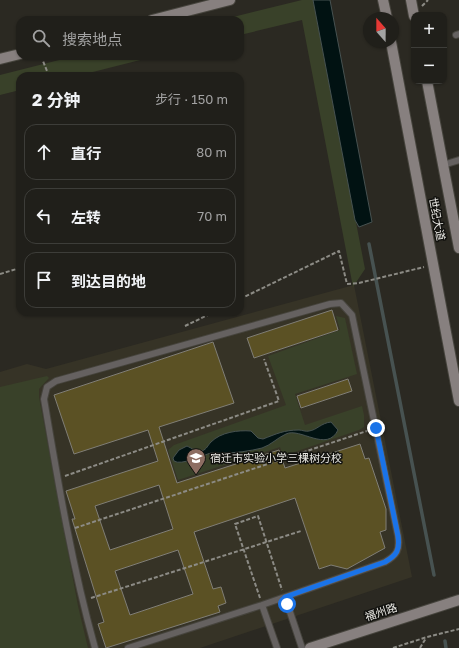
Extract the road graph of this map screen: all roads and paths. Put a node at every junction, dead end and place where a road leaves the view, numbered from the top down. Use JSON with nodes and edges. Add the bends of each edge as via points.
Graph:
{"nodes":[{"id":1,"x":230,"y":0,"type":"edge"},
{"id":2,"x":383,"y":0,"type":"edge"},
{"id":3,"x":411,"y":0,"type":"edge"},
{"id":4,"x":386,"y":12,"type":"edge"},
{"id":5,"x":413,"y":12,"type":"edge"},
{"id":6,"x":168,"y":16,"type":"edge"},
{"id":7,"x":392,"y":48,"type":"edge"},
{"id":8,"x":16,"y":55,"type":"edge"},
{"id":9,"x":0,"y":59,"type":"edge"},
{"id":10,"x":43,"y":60,"type":"edge"},
{"id":11,"x":47,"y":72,"type":"edge"},
{"id":12,"x":428,"y":84,"type":"edge"},
{"id":13,"x":459,"y":160,"type":"edge"},
{"id":14,"x":443,"y":165,"type":"junction"},
{"id":15,"x":459,"y":248,"type":"edge"},
{"id":16,"x":433,"y":265,"type":"junction"},
{"id":17,"x":16,"y":269,"type":"edge"},
{"id":18,"x":0,"y":274,"type":"edge"},
{"id":19,"x":244,"y":297,"type":"edge"},
{"id":20,"x":206,"y":316,"type":"edge"},
{"id":21,"x":185,"y":326,"type":"dead end"},
{"id":22,"x":264,"y":359,"type":"dead end"},
{"id":23,"x":459,"y":401,"type":"edge"},
{"id":24,"x":376,"y":428,"type":"junction"},
{"id":25,"x":58,"y":478,"type":"junction"},
{"id":26,"x":301,"y":530,"type":"dead end"},
{"id":27,"x":68,"y":531,"type":"junction"},
{"id":28,"x":266,"y":542,"type":"junction"},
{"id":29,"x":244,"y":549,"type":"junction"},
{"id":30,"x":285,"y":597,"type":"junction"},
{"id":31,"x":459,"y":600,"type":"edge"},
{"id":32,"x":82,"y":601,"type":"junction"},
{"id":33,"x":262,"y":605,"type":"junction"},
{"id":34,"x":459,"y":629,"type":"edge"},
{"id":35,"x":427,"y":637,"type":"junction"},
{"id":36,"x":95,"y":648,"type":"edge"},
{"id":37,"x":128,"y":648,"type":"edge"},
{"id":38,"x":277,"y":648,"type":"edge"},
{"id":39,"x":302,"y":648,"type":"edge"},
{"id":40,"x":310,"y":648,"type":"edge"},
{"id":41,"x":393,"y":648,"type":"edge"},
{"id":42,"x":420,"y":648,"type":"edge"}],
"edges":[{"from":1,"to":6,"type":"street"},
{"from":2,"to":4,"type":"street"},
{"from":3,"to":5,"type":"street"},
{"from":7,"to":16,"type":"street","name":"世纪大道"},
{"from":8,"to":9,"type":"street"},
{"from":10,"to":11,"type":"path"},
{"from":12,"to":14,"type":"street","name":"世纪大道"},
{"from":13,"to":14,"type":"lane"},
{"from":14,"to":15,"type":"street","name":"世纪大道"},
{"from":16,"to":19,"type":"path","via":[[347,284],[339,251]]},
{"from":16,"to":23,"type":"street","name":"世纪大道"},
{"from":17,"to":18,"type":"path"},
{"from":20,"to":21,"type":"path"},
{"from":22,"to":25,"type":"path","via":[[279,401]]},
{"from":24,"to":25,"type":"lane","via":[[352,315],[341,303],[330,304],[56,381],[47,387],[44,399]]},
{"from":24,"to":27,"type":"path"},
{"from":24,"to":30,"type":"lane","via":[[398,536],[398,551],[395,557]]},
{"from":25,"to":27,"type":"lane"},
{"from":26,"to":28,"type":"path"},
{"from":27,"to":32,"type":"lane"},
{"from":28,"to":29,"type":"path"},
{"from":28,"to":29,"type":"path","via":[[258,516],[236,524]]},
{"from":28,"to":30,"type":"path"},
{"from":29,"to":32,"type":"path"},
{"from":29,"to":33,"type":"path"},
{"from":30,"to":33,"type":"lane"},
{"from":30,"to":39,"type":"lane"},
{"from":31,"to":40,"type":"street","name":"福州路"},
{"from":32,"to":36,"type":"lane"},
{"from":33,"to":37,"type":"lane"},
{"from":33,"to":38,"type":"lane"},
{"from":34,"to":35,"type":"path"},
{"from":35,"to":41,"type":"path"},
{"from":35,"to":42,"type":"path"}]}
